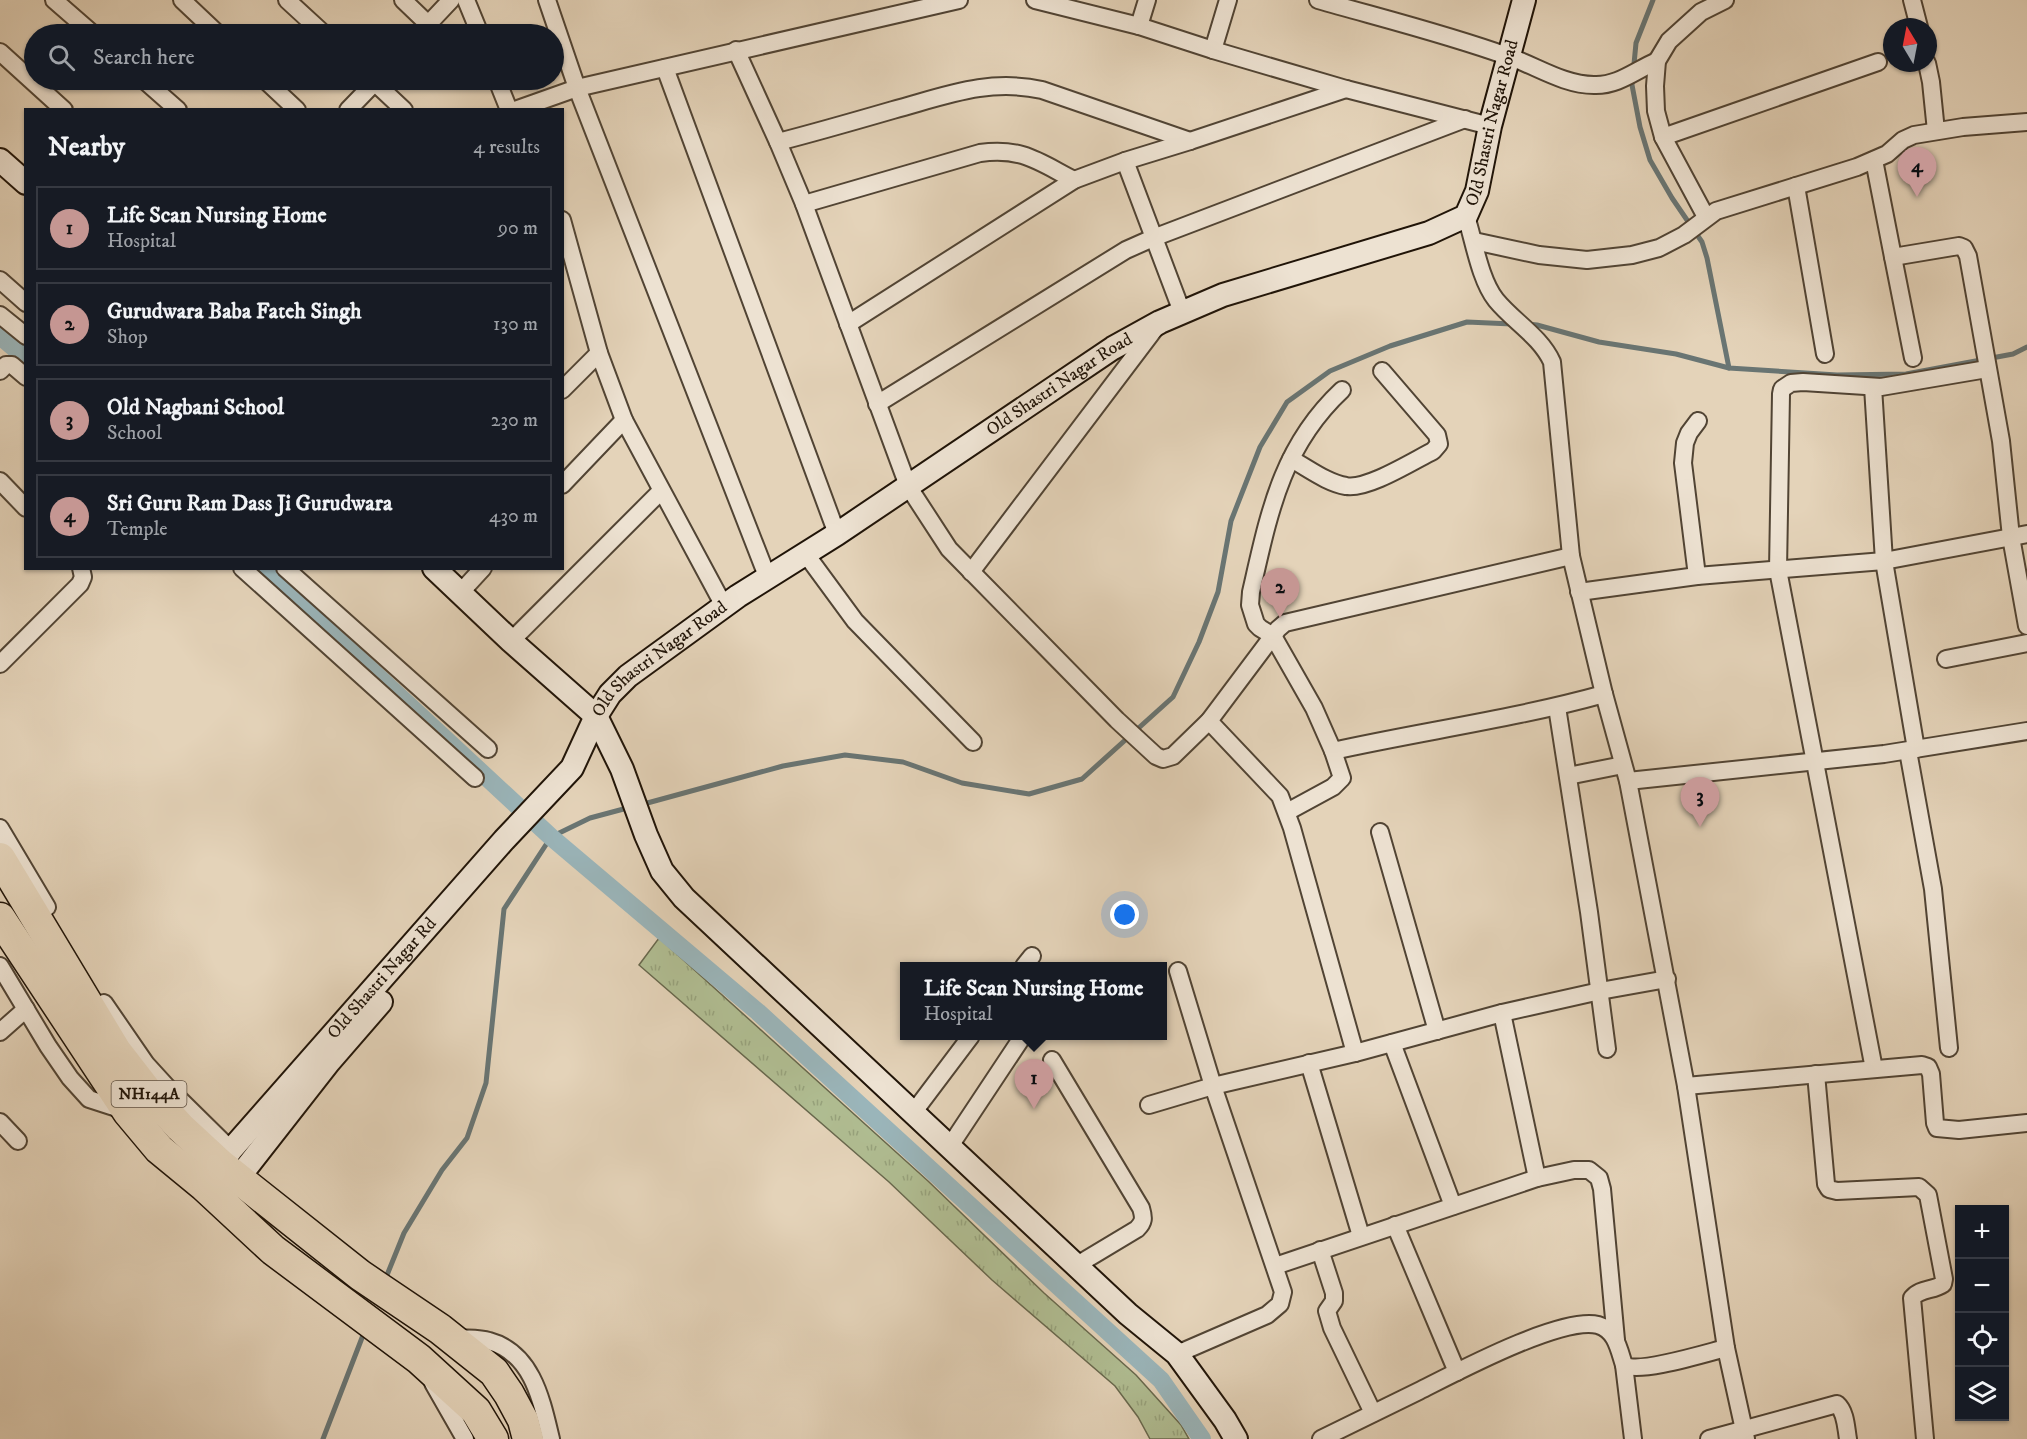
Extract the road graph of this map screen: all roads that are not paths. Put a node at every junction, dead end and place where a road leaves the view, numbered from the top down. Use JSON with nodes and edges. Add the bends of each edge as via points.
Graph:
{"nodes":[{"id":1,"x":54,"y":0,"type":"edge"},
{"id":2,"x":182,"y":0,"type":"edge"},
{"id":3,"x":287,"y":0,"type":"edge"},
{"id":4,"x":403,"y":0,"type":"edge"},
{"id":5,"x":451,"y":0,"type":"edge"},
{"id":6,"x":466,"y":0,"type":"edge"},
{"id":7,"x":547,"y":0,"type":"edge"},
{"id":8,"x":959,"y":0,"type":"edge"},
{"id":9,"x":1035,"y":0,"type":"edge"},
{"id":10,"x":1147,"y":0,"type":"edge"},
{"id":11,"x":1228,"y":0,"type":"edge"},
{"id":12,"x":1318,"y":0,"type":"edge"},
{"id":13,"x":1524,"y":0,"type":"edge"},
{"id":14,"x":1725,"y":0,"type":"edge"},
{"id":15,"x":1912,"y":0,"type":"edge"},
{"id":16,"x":1070,"y":4,"type":"edge"},
{"id":17,"x":1917,"y":18,"type":"edge"},
{"id":18,"x":82,"y":24,"type":"edge"},
{"id":19,"x":207,"y":24,"type":"edge"},
{"id":20,"x":313,"y":24,"type":"edge"},
{"id":21,"x":420,"y":24,"type":"edge"},
{"id":22,"x":429,"y":24,"type":"edge"},
{"id":23,"x":476,"y":24,"type":"edge"},
{"id":24,"x":555,"y":24,"type":"edge"},
{"id":25,"x":1139,"y":26,"type":"junction"},
{"id":26,"x":564,"y":50,"type":"edge"},
{"id":27,"x":736,"y":50,"type":"junction"},
{"id":28,"x":1213,"y":51,"type":"junction"},
{"id":29,"x":0,"y":52,"type":"edge"},
{"id":30,"x":1509,"y":56,"type":"junction"},
{"id":31,"x":1878,"y":62,"type":"dead end"},
{"id":32,"x":1651,"y":63,"type":"junction"},
{"id":33,"x":665,"y":69,"type":"junction"},
{"id":34,"x":1929,"y":72,"type":"edge"},
{"id":35,"x":24,"y":74,"type":"edge"},
{"id":36,"x":577,"y":88,"type":"junction"},
{"id":37,"x":1346,"y":89,"type":"junction"},
{"id":38,"x":42,"y":90,"type":"edge"},
{"id":39,"x":155,"y":90,"type":"edge"},
{"id":40,"x":276,"y":90,"type":"edge"},
{"id":41,"x":366,"y":90,"type":"edge"},
{"id":42,"x":385,"y":90,"type":"edge"},
{"id":43,"x":501,"y":90,"type":"edge"},
{"id":44,"x":532,"y":106,"type":"edge"},
{"id":45,"x":62,"y":108,"type":"edge"},
{"id":46,"x":176,"y":108,"type":"edge"},
{"id":47,"x":295,"y":108,"type":"edge"},
{"id":48,"x":350,"y":108,"type":"edge"},
{"id":49,"x":402,"y":108,"type":"edge"},
{"id":50,"x":508,"y":108,"type":"edge"},
{"id":51,"x":1465,"y":119,"type":"junction"},
{"id":52,"x":2027,"y":122,"type":"edge"},
{"id":53,"x":1491,"y":126,"type":"junction"},
{"id":54,"x":1936,"y":131,"type":"junction"},
{"id":55,"x":1663,"y":137,"type":"junction"},
{"id":56,"x":1190,"y":141,"type":"junction"},
{"id":57,"x":778,"y":142,"type":"junction"},
{"id":58,"x":0,"y":160,"type":"edge"},
{"id":59,"x":1874,"y":160,"type":"junction"},
{"id":60,"x":1125,"y":161,"type":"junction"},
{"id":61,"x":1074,"y":180,"type":"junction"},
{"id":62,"x":24,"y":181,"type":"edge"},
{"id":63,"x":1796,"y":186,"type":"junction"},
{"id":64,"x":804,"y":204,"type":"junction"},
{"id":65,"x":1466,"y":216,"type":"junction"},
{"id":66,"x":1703,"y":221,"type":"junction"},
{"id":67,"x":564,"y":236,"type":"edge"},
{"id":68,"x":1153,"y":238,"type":"junction"},
{"id":69,"x":1474,"y":241,"type":"junction"},
{"id":70,"x":1893,"y":257,"type":"junction"},
{"id":71,"x":568,"y":269,"type":"edge"},
{"id":72,"x":0,"y":280,"type":"edge"},
{"id":73,"x":24,"y":301,"type":"edge"},
{"id":74,"x":1182,"y":312,"type":"junction"},
{"id":75,"x":0,"y":315,"type":"edge"},
{"id":76,"x":1160,"y":322,"type":"junction"},
{"id":77,"x":848,"y":324,"type":"junction"},
{"id":78,"x":24,"y":334,"type":"edge"},
{"id":79,"x":599,"y":353,"type":"junction"},
{"id":80,"x":1825,"y":354,"type":"dead end"},
{"id":81,"x":1913,"y":358,"type":"dead end"},
{"id":82,"x":1987,"y":367,"type":"junction"},
{"id":83,"x":0,"y":371,"type":"edge"},
{"id":84,"x":1382,"y":371,"type":"dead end"},
{"id":85,"x":24,"y":375,"type":"edge"},
{"id":86,"x":1873,"y":387,"type":"junction"},
{"id":87,"x":564,"y":388,"type":"edge"},
{"id":88,"x":1342,"y":390,"type":"dead end"},
{"id":89,"x":877,"y":404,"type":"junction"},
{"id":90,"x":624,"y":420,"type":"junction"},
{"id":91,"x":1698,"y":421,"type":"dead end"},
{"id":92,"x":1291,"y":459,"type":"junction"},
{"id":93,"x":564,"y":483,"type":"edge"},
{"id":94,"x":1,"y":485,"type":"edge"},
{"id":95,"x":908,"y":486,"type":"junction"},
{"id":96,"x":661,"y":491,"type":"junction"},
{"id":97,"x":24,"y":506,"type":"edge"},
{"id":98,"x":837,"y":534,"type":"junction"},
{"id":99,"x":2019,"y":536,"type":"edge"},
{"id":100,"x":805,"y":553,"type":"junction"},
{"id":101,"x":1571,"y":556,"type":"junction"},
{"id":102,"x":1884,"y":561,"type":"junction"},
{"id":103,"x":81,"y":570,"type":"edge"},
{"id":104,"x":244,"y":570,"type":"edge"},
{"id":105,"x":287,"y":570,"type":"edge"},
{"id":106,"x":436,"y":570,"type":"edge"},
{"id":107,"x":481,"y":570,"type":"edge"},
{"id":108,"x":1778,"y":570,"type":"junction"},
{"id":109,"x":971,"y":572,"type":"junction"},
{"id":110,"x":767,"y":576,"type":"junction"},
{"id":111,"x":1697,"y":576,"type":"junction"},
{"id":112,"x":1579,"y":592,"type":"junction"},
{"id":113,"x":460,"y":593,"type":"junction"},
{"id":114,"x":724,"y":606,"type":"junction"},
{"id":115,"x":2027,"y":626,"type":"edge"},
{"id":116,"x":1273,"y":636,"type":"junction"},
{"id":117,"x":511,"y":641,"type":"junction"},
{"id":118,"x":2027,"y":643,"type":"edge"},
{"id":119,"x":1946,"y":659,"type":"dead end"},
{"id":120,"x":0,"y":664,"type":"edge"},
{"id":121,"x":1604,"y":694,"type":"junction"},
{"id":122,"x":1557,"y":707,"type":"junction"},
{"id":123,"x":596,"y":716,"type":"junction"},
{"id":124,"x":1209,"y":721,"type":"junction"},
{"id":125,"x":2027,"y":731,"type":"edge"},
{"id":126,"x":973,"y":742,"type":"dead end"},
{"id":127,"x":488,"y":749,"type":"dead end"},
{"id":128,"x":1912,"y":750,"type":"junction"},
{"id":129,"x":1333,"y":751,"type":"junction"},
{"id":130,"x":1815,"y":762,"type":"junction"},
{"id":131,"x":1625,"y":773,"type":"junction"},
{"id":132,"x":1568,"y":776,"type":"junction"},
{"id":133,"x":475,"y":778,"type":"dead end"},
{"id":134,"x":1287,"y":812,"type":"junction"},
{"id":135,"x":0,"y":828,"type":"edge"},
{"id":136,"x":1380,"y":832,"type":"dead end"},
{"id":137,"x":0,"y":858,"type":"edge"},
{"id":138,"x":0,"y":918,"type":"edge"},
{"id":139,"x":0,"y":966,"type":"edge"},
{"id":140,"x":1178,"y":971,"type":"dead end"},
{"id":141,"x":1667,"y":979,"type":"junction"},
{"id":142,"x":1600,"y":991,"type":"junction"},
{"id":143,"x":26,"y":1009,"type":"junction"},
{"id":144,"x":1502,"y":1014,"type":"junction"},
{"id":145,"x":1437,"y":1031,"type":"junction"},
{"id":146,"x":0,"y":1032,"type":"edge"},
{"id":147,"x":967,"y":1040,"type":"edge"},
{"id":148,"x":1020,"y":1040,"type":"edge"},
{"id":149,"x":1392,"y":1043,"type":"junction"},
{"id":150,"x":1607,"y":1048,"type":"dead end"},
{"id":151,"x":1949,"y":1048,"type":"dead end"},
{"id":152,"x":1355,"y":1053,"type":"junction"},
{"id":153,"x":1052,"y":1060,"type":"dead end"},
{"id":154,"x":1308,"y":1063,"type":"junction"},
{"id":155,"x":1874,"y":1069,"type":"junction"},
{"id":156,"x":1816,"y":1074,"type":"junction"},
{"id":157,"x":1213,"y":1086,"type":"junction"},
{"id":158,"x":1686,"y":1086,"type":"junction"},
{"id":159,"x":1149,"y":1105,"type":"dead end"},
{"id":160,"x":128,"y":1112,"type":"junction"},
{"id":161,"x":913,"y":1113,"type":"junction"},
{"id":162,"x":0,"y":1122,"type":"edge"},
{"id":163,"x":2027,"y":1123,"type":"edge"},
{"id":164,"x":18,"y":1141,"type":"dead end"},
{"id":165,"x":950,"y":1146,"type":"junction"},
{"id":166,"x":222,"y":1176,"type":"junction"},
{"id":167,"x":1537,"y":1178,"type":"junction"},
{"id":168,"x":1453,"y":1206,"type":"junction"},
{"id":169,"x":1395,"y":1225,"type":"junction"},
{"id":170,"x":1361,"y":1236,"type":"junction"},
{"id":171,"x":1320,"y":1250,"type":"junction"},
{"id":172,"x":1077,"y":1265,"type":"junction"},
{"id":173,"x":1275,"y":1266,"type":"junction"},
{"id":174,"x":445,"y":1333,"type":"junction"},
{"id":175,"x":1616,"y":1340,"type":"junction"},
{"id":176,"x":1726,"y":1348,"type":"junction"},
{"id":177,"x":1177,"y":1354,"type":"junction"},
{"id":178,"x":419,"y":1359,"type":"junction"},
{"id":179,"x":1624,"y":1365,"type":"junction"},
{"id":180,"x":1457,"y":1372,"type":"junction"},
{"id":181,"x":1373,"y":1413,"type":"junction"},
{"id":182,"x":1745,"y":1434,"type":"edge"},
{"id":183,"x":465,"y":1439,"type":"edge"},
{"id":184,"x":493,"y":1439,"type":"edge"},
{"id":185,"x":528,"y":1439,"type":"edge"},
{"id":186,"x":551,"y":1439,"type":"edge"},
{"id":187,"x":1236,"y":1439,"type":"edge"},
{"id":188,"x":1321,"y":1439,"type":"edge"},
{"id":189,"x":1633,"y":1439,"type":"edge"},
{"id":190,"x":1709,"y":1439,"type":"edge"},
{"id":191,"x":1848,"y":1439,"type":"edge"},
{"id":192,"x":1925,"y":1439,"type":"edge"}],
"edges":[{"from":1,"to":18,"type":"street"},
{"from":2,"to":19,"type":"street"},
{"from":3,"to":20,"type":"street"},
{"from":4,"to":21,"type":"street"},
{"from":5,"to":22,"type":"street"},
{"from":6,"to":23,"type":"street"},
{"from":7,"to":24,"type":"street"},
{"from":8,"to":27,"type":"street"},
{"from":9,"to":16,"type":"street"},
{"from":10,"to":25,"type":"street"},
{"from":11,"to":28,"type":"street"},
{"from":12,"to":30,"type":"street"},
{"from":13,"to":30,"type":"street","name":"Old Shastri Nagar Road"},
{"from":14,"to":32,"type":"street","via":[[1685,25]]},
{"from":15,"to":17,"type":"street"},
{"from":16,"to":25,"type":"street"},
{"from":25,"to":28,"type":"street"},
{"from":26,"to":36,"type":"street"},
{"from":27,"to":33,"type":"street"},
{"from":27,"to":57,"type":"street"},
{"from":28,"to":37,"type":"street"},
{"from":29,"to":35,"type":"street"},
{"from":30,"to":32,"type":"street","via":[[1592,86],[1622,80]]},
{"from":30,"to":53,"type":"street","name":"Old Shastri Nagar Road"},
{"from":31,"to":55,"type":"street"},
{"from":32,"to":55,"type":"street"},
{"from":33,"to":36,"type":"street"},
{"from":33,"to":98,"type":"street"},
{"from":34,"to":54,"type":"street"},
{"from":36,"to":44,"type":"street"},
{"from":36,"to":110,"type":"street"},
{"from":37,"to":51,"type":"street"},
{"from":37,"to":56,"type":"street"},
{"from":38,"to":45,"type":"street"},
{"from":39,"to":46,"type":"street"},
{"from":40,"to":47,"type":"street"},
{"from":41,"to":48,"type":"street"},
{"from":42,"to":49,"type":"street"},
{"from":43,"to":50,"type":"street"},
{"from":51,"to":53,"type":"street"},
{"from":51,"to":68,"type":"street"},
{"from":52,"to":54,"type":"street"},
{"from":53,"to":65,"type":"street","name":"Old Shastri Nagar Road","via":[[1477,191]]},
{"from":54,"to":59,"type":"street","via":[[1903,140]]},
{"from":55,"to":66,"type":"street"},
{"from":56,"to":57,"type":"street","via":[[1042,90],[999,85],[963,90]]},
{"from":56,"to":60,"type":"street"},
{"from":57,"to":64,"type":"street"},
{"from":58,"to":62,"type":"street"},
{"from":59,"to":63,"type":"street"},
{"from":59,"to":70,"type":"street"},
{"from":60,"to":61,"type":"street"},
{"from":60,"to":68,"type":"street"},
{"from":61,"to":64,"type":"street","via":[[1028,156],[999,150]]},
{"from":61,"to":77,"type":"street"},
{"from":63,"to":66,"type":"street","via":[[1727,207]]},
{"from":63,"to":80,"type":"street"},
{"from":64,"to":77,"type":"street"},
{"from":65,"to":69,"type":"street"},
{"from":65,"to":74,"type":"street","name":"Old Shastri Nagar Road","via":[[1429,233],[1223,295]]},
{"from":66,"to":69,"type":"street","via":[[1659,248],[1610,259],[1539,255]]},
{"from":67,"to":71,"type":"street"},
{"from":68,"to":74,"type":"street"},
{"from":68,"to":89,"type":"street","via":[[1125,250]]},
{"from":69,"to":101,"type":"street","via":[[1495,299],[1545,348],[1552,362]]},
{"from":70,"to":81,"type":"street"},
{"from":70,"to":82,"type":"street","via":[[1964,248]]},
{"from":71,"to":79,"type":"street"},
{"from":72,"to":73,"type":"street"},
{"from":74,"to":76,"type":"street","name":"Old Shastri Nagar Road"},
{"from":75,"to":78,"type":"street"},
{"from":76,"to":95,"type":"street","name":"Old Shastri Nagar Road","via":[[1113,348]]},
{"from":76,"to":109,"type":"street"},
{"from":77,"to":89,"type":"street"},
{"from":79,"to":87,"type":"street"},
{"from":79,"to":90,"type":"street"},
{"from":82,"to":86,"type":"street"},
{"from":82,"to":99,"type":"street"},
{"from":83,"to":85,"type":"street","via":[[12,365]]},
{"from":84,"to":92,"type":"street","via":[[1437,435],[1439,444],[1433,451],[1354,487],[1334,482]]},
{"from":86,"to":102,"type":"street"},
{"from":86,"to":108,"type":"street","via":[[1803,382],[1782,389]]},
{"from":88,"to":92,"type":"street","via":[[1309,426]]},
{"from":89,"to":95,"type":"street"},
{"from":90,"to":93,"type":"street"},
{"from":90,"to":96,"type":"street"},
{"from":91,"to":111,"type":"street","via":[[1685,443],[1683,464]]},
{"from":92,"to":116,"type":"street","via":[[1269,513],[1251,592],[1250,605],[1257,624]]},
{"from":94,"to":97,"type":"street"},
{"from":95,"to":98,"type":"street","name":"Old Shastri Nagar Road"},
{"from":95,"to":109,"type":"street","via":[[949,549]]},
{"from":96,"to":114,"type":"street"},
{"from":96,"to":117,"type":"street"},
{"from":98,"to":100,"type":"street","name":"Old Shastri Nagar Road"},
{"from":99,"to":102,"type":"street"},
{"from":99,"to":115,"type":"street"},
{"from":100,"to":110,"type":"street","name":"Old Shastri Nagar Road"},
{"from":100,"to":126,"type":"street","via":[[855,621]]},
{"from":101,"to":112,"type":"street"},
{"from":101,"to":116,"type":"street","via":[[1296,620],[1286,623]]},
{"from":102,"to":108,"type":"street"},
{"from":102,"to":128,"type":"street"},
{"from":103,"to":120,"type":"street","via":[[80,584]]},
{"from":104,"to":133,"type":"street"},
{"from":105,"to":127,"type":"street"},
{"from":106,"to":113,"type":"street"},
{"from":107,"to":113,"type":"street"},
{"from":108,"to":111,"type":"street"},
{"from":108,"to":130,"type":"street"},
{"from":109,"to":124,"type":"street","via":[[1150,752],[1163,759],[1173,756]]},
{"from":110,"to":114,"type":"street","name":"Old Shastri Nagar Road"},
{"from":111,"to":112,"type":"street"},
{"from":112,"to":121,"type":"street"},
{"from":113,"to":117,"type":"street"},
{"from":114,"to":123,"type":"street","name":"Old Shastri Nagar Road","via":[[628,676]]},
{"from":116,"to":124,"type":"street"},
{"from":116,"to":129,"type":"street","via":[[1314,708]]},
{"from":117,"to":123,"type":"street"},
{"from":118,"to":119,"type":"street"},
{"from":121,"to":122,"type":"street"},
{"from":121,"to":131,"type":"street"},
{"from":122,"to":129,"type":"street"},
{"from":122,"to":132,"type":"street"},
{"from":123,"to":161,"type":"street","via":[[662,871],[684,898]]},
{"from":123,"to":166,"type":"street","name":"Old Shastri Nagar Road","via":[[572,768],[552,796],[461,898],[329,1062]]},
{"from":124,"to":134,"type":"street","via":[[1271,784]]},
{"from":125,"to":128,"type":"street"},
{"from":128,"to":130,"type":"street"},
{"from":128,"to":151,"type":"street","via":[[1935,900]]},
{"from":129,"to":134,"type":"street","via":[[1342,778]]},
{"from":130,"to":131,"type":"street"},
{"from":130,"to":155,"type":"street"},
{"from":131,"to":132,"type":"street"},
{"from":131,"to":141,"type":"street"},
{"from":132,"to":142,"type":"street"},
{"from":134,"to":152,"type":"street"},
{"from":135,"to":166,"type":"street","via":[[86,974],[129,1041],[167,1087]]},
{"from":136,"to":145,"type":"street"},
{"from":137,"to":166,"type":"highway","number":"NH144A","via":[[116,1051]]},
{"from":138,"to":160,"type":"highway","number":"NH144A"},
{"from":139,"to":143,"type":"street"},
{"from":140,"to":157,"type":"street"},
{"from":141,"to":142,"type":"street"},
{"from":141,"to":158,"type":"street"},
{"from":142,"to":144,"type":"street"},
{"from":142,"to":150,"type":"street"},
{"from":143,"to":146,"type":"street"},
{"from":143,"to":160,"type":"street","via":[[64,1070],[89,1099]]},
{"from":144,"to":145,"type":"street"},
{"from":144,"to":167,"type":"street"},
{"from":145,"to":149,"type":"street"},
{"from":147,"to":161,"type":"street"},
{"from":148,"to":165,"type":"street"},
{"from":149,"to":152,"type":"street"},
{"from":149,"to":168,"type":"street"},
{"from":152,"to":154,"type":"street"},
{"from":153,"to":172,"type":"street","via":[[1144,1218],[1137,1229]]},
{"from":154,"to":157,"type":"street"},
{"from":154,"to":170,"type":"street"},
{"from":155,"to":156,"type":"street"},
{"from":155,"to":163,"type":"street","via":[[1928,1067],[1938,1128],[1959,1130]]},
{"from":156,"to":158,"type":"street"},
{"from":156,"to":192,"type":"street","via":[[1829,1189],[1919,1187],[1928,1195],[1944,1280],[1939,1287],[1912,1298]]},
{"from":157,"to":159,"type":"street"},
{"from":157,"to":173,"type":"street"},
{"from":158,"to":176,"type":"street"},
{"from":160,"to":166,"type":"highway","number":"NH144A","via":[[159,1149]]},
{"from":161,"to":165,"type":"street"},
{"from":162,"to":164,"type":"street"},
{"from":165,"to":172,"type":"street"},
{"from":166,"to":174,"type":"highway","number":"NH144A"},
{"from":166,"to":178,"type":"highway","number":"NH144A","via":[[273,1250]]},
{"from":167,"to":168,"type":"street"},
{"from":167,"to":175,"type":"street","via":[[1574,1170],[1590,1170],[1599,1178]]},
{"from":168,"to":169,"type":"street"},
{"from":169,"to":170,"type":"street"},
{"from":169,"to":180,"type":"street"},
{"from":170,"to":171,"type":"street"},
{"from":171,"to":173,"type":"street"},
{"from":171,"to":181,"type":"street","via":[[1334,1293],[1327,1311],[1332,1328]]},
{"from":172,"to":177,"type":"street"},
{"from":173,"to":177,"type":"street","via":[[1283,1292],[1280,1304],[1267,1315]]},
{"from":174,"to":185,"type":"highway","number":"NH144A","via":[[494,1372],[523,1420]]},
{"from":174,"to":186,"type":"street","via":[[490,1341],[518,1358],[538,1390]]},
{"from":175,"to":179,"type":"street"},
{"from":175,"to":180,"type":"street","via":[[1597,1325],[1564,1328],[1504,1349]]},
{"from":176,"to":179,"type":"street","via":[[1648,1367],[1630,1369]]},
{"from":176,"to":182,"type":"street"},
{"from":177,"to":187,"type":"street"},
{"from":178,"to":183,"type":"street"},
{"from":178,"to":184,"type":"highway","number":"NH144A","via":[[476,1412]]},
{"from":179,"to":189,"type":"street"},
{"from":180,"to":181,"type":"street"},
{"from":181,"to":188,"type":"street"},
{"from":182,"to":190,"type":"street"},
{"from":182,"to":191,"type":"street","via":[[1837,1404],[1843,1413]]}]}
